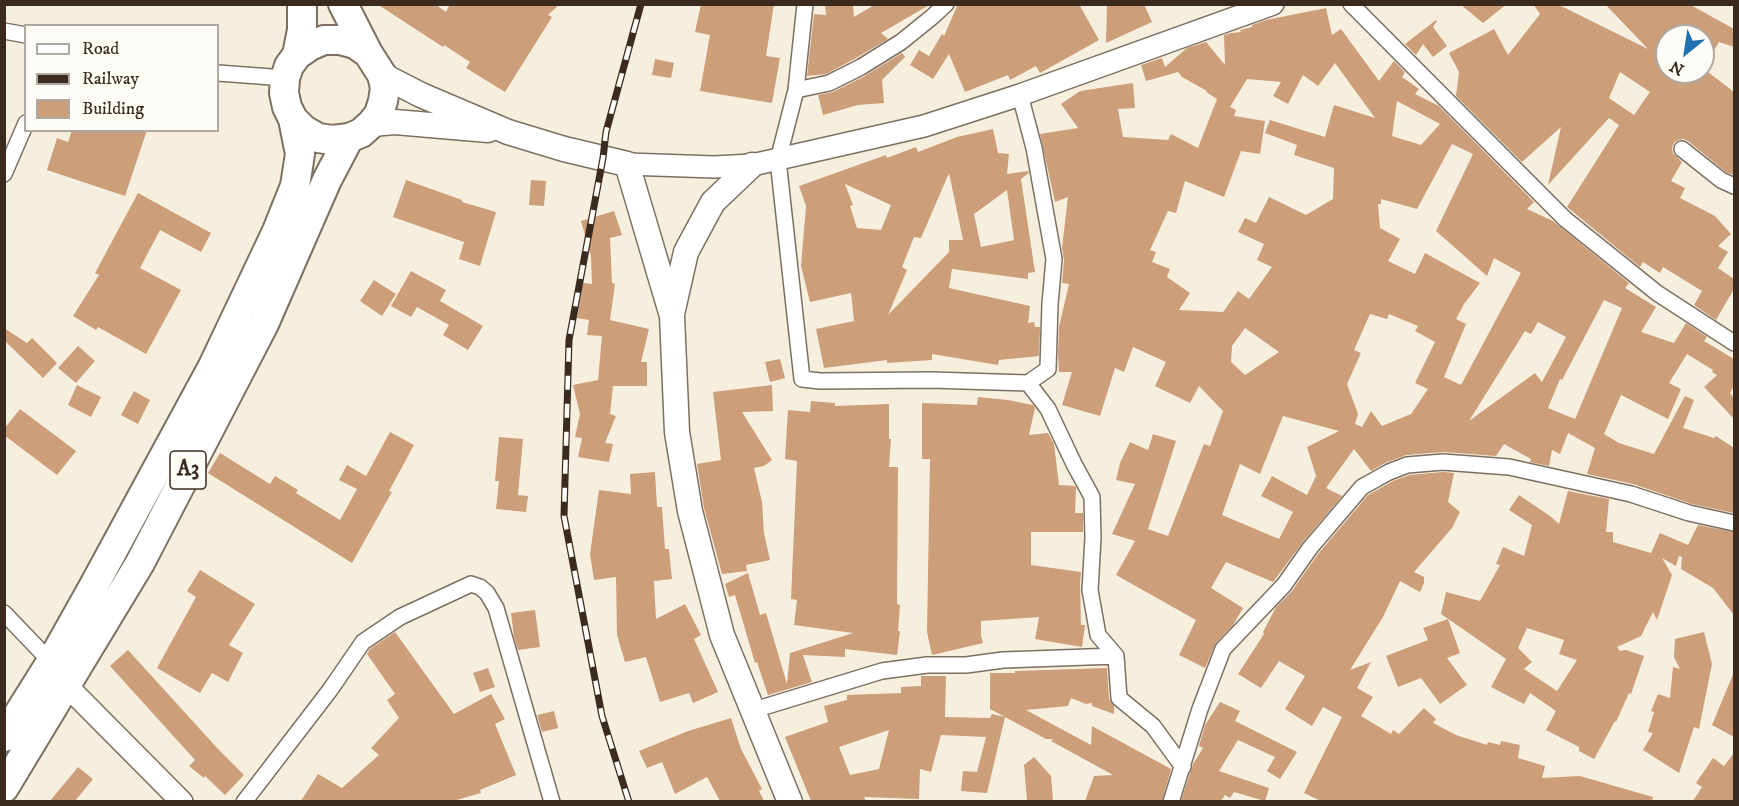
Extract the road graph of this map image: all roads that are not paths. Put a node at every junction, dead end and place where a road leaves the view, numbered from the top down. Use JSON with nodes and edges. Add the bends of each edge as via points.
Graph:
{"nodes":[{"id":1,"x":302,"y":4,"type":"edge"},
{"id":2,"x":343,"y":4,"type":"edge"},
{"id":3,"x":805,"y":4,"type":"edge"},
{"id":4,"x":946,"y":4,"type":"edge"},
{"id":5,"x":1273,"y":4,"type":"edge"},
{"id":6,"x":1352,"y":4,"type":"edge"},
{"id":7,"x":4,"y":31,"type":"edge"},
{"id":8,"x":24,"y":35,"type":"edge"},
{"id":9,"x":375,"y":64,"type":"junction"},
{"id":10,"x":291,"y":67,"type":"junction"},
{"id":11,"x":219,"y":73,"type":"edge"},
{"id":12,"x":796,"y":90,"type":"junction"},
{"id":13,"x":1020,"y":95,"type":"junction"},
{"id":14,"x":293,"y":119,"type":"junction"},
{"id":15,"x":24,"y":128,"type":"edge"},
{"id":16,"x":360,"y":131,"type":"junction"},
{"id":17,"x":508,"y":132,"type":"junction"},
{"id":18,"x":1682,"y":149,"type":"dead end"},
{"id":19,"x":778,"y":160,"type":"junction"},
{"id":20,"x":627,"y":164,"type":"junction"},
{"id":21,"x":752,"y":165,"type":"junction"},
{"id":22,"x":4,"y":174,"type":"edge"},
{"id":23,"x":1734,"y":186,"type":"edge"},
{"id":24,"x":672,"y":316,"type":"junction"},
{"id":25,"x":1734,"y":343,"type":"edge"},
{"id":26,"x":1028,"y":383,"type":"junction"},
{"id":27,"x":1734,"y":523,"type":"edge"},
{"id":28,"x":4,"y":614,"type":"edge"},
{"id":29,"x":1116,"y":656,"type":"junction"},
{"id":30,"x":51,"y":662,"type":"junction"},
{"id":31,"x":67,"y":686,"type":"junction"},
{"id":32,"x":754,"y":710,"type":"junction"},
{"id":33,"x":4,"y":737,"type":"edge"},
{"id":34,"x":1183,"y":767,"type":"junction"},
{"id":35,"x":4,"y":788,"type":"edge"},
{"id":36,"x":182,"y":801,"type":"edge"},
{"id":37,"x":244,"y":801,"type":"edge"},
{"id":38,"x":552,"y":801,"type":"edge"},
{"id":39,"x":790,"y":801,"type":"edge"},
{"id":40,"x":1171,"y":801,"type":"edge"}],
"edges":[{"from":1,"to":10,"type":"highway","number":"A3","via":[[302,30]]},
{"from":2,"to":9,"type":"highway","number":"A3"},
{"from":3,"to":12,"type":"street"},
{"from":4,"to":12,"type":"street","via":[[901,42],[861,67],[829,83]]},
{"from":5,"to":13,"type":"main road"},
{"from":6,"to":25,"type":"street","via":[[1565,219],[1657,293]]},
{"from":7,"to":8,"type":"street"},
{"from":9,"to":10,"type":"highway","via":[[355,44],[324,40],[310,46]]},
{"from":9,"to":16,"type":"highway","number":"A3","via":[[385,88],[383,101],[379,114]]},
{"from":9,"to":17,"type":"main road","via":[[421,95]]},
{"from":10,"to":11,"type":"street"},
{"from":10,"to":14,"type":"highway","number":"A3","via":[[284,93]]},
{"from":12,"to":19,"type":"street"},
{"from":13,"to":19,"type":"main road","via":[[924,126]]},
{"from":13,"to":26,"type":"street","via":[[1054,259],[1048,369]]},
{"from":14,"to":16,"type":"highway","via":[[318,138],[333,140]]},
{"from":14,"to":30,"type":"highway","number":"A3","via":[[300,154],[295,186],[277,231],[212,368]]},
{"from":15,"to":22,"type":"street"},
{"from":16,"to":17,"type":"main road","via":[[395,122]]},
{"from":16,"to":31,"type":"highway","number":"A3","via":[[327,180],[264,324],[140,563]]},
{"from":17,"to":20,"type":"main road"},
{"from":18,"to":23,"type":"street"},
{"from":19,"to":21,"type":"main road"},
{"from":19,"to":26,"type":"street","via":[[802,379]]},
{"from":20,"to":21,"type":"main road"},
{"from":20,"to":24,"type":"main road"},
{"from":21,"to":24,"type":"main road","via":[[713,202],[686,252]]},
{"from":24,"to":32,"type":"main road","via":[[677,432],[690,512],[723,635]]},
{"from":26,"to":29,"type":"street","via":[[1048,410],[1092,497],[1090,590],[1098,634]]},
{"from":27,"to":34,"type":"street","via":[[1630,494],[1509,467],[1443,462],[1407,465],[1389,472],[1362,488],[1284,585],[1223,649]]},
{"from":28,"to":30,"type":"street"},
{"from":29,"to":32,"type":"street","via":[[1003,660],[882,671]]},
{"from":29,"to":34,"type":"street","via":[[1119,698],[1153,726]]},
{"from":30,"to":33,"type":"highway","number":"A3"},
{"from":31,"to":35,"type":"highway","number":"A3"},
{"from":31,"to":36,"type":"main road"},
{"from":32,"to":39,"type":"main road"},
{"from":34,"to":40,"type":"street"},
{"from":37,"to":38,"type":"street","via":[[363,642],[400,617],[471,584],[487,593],[496,608]]}]}
